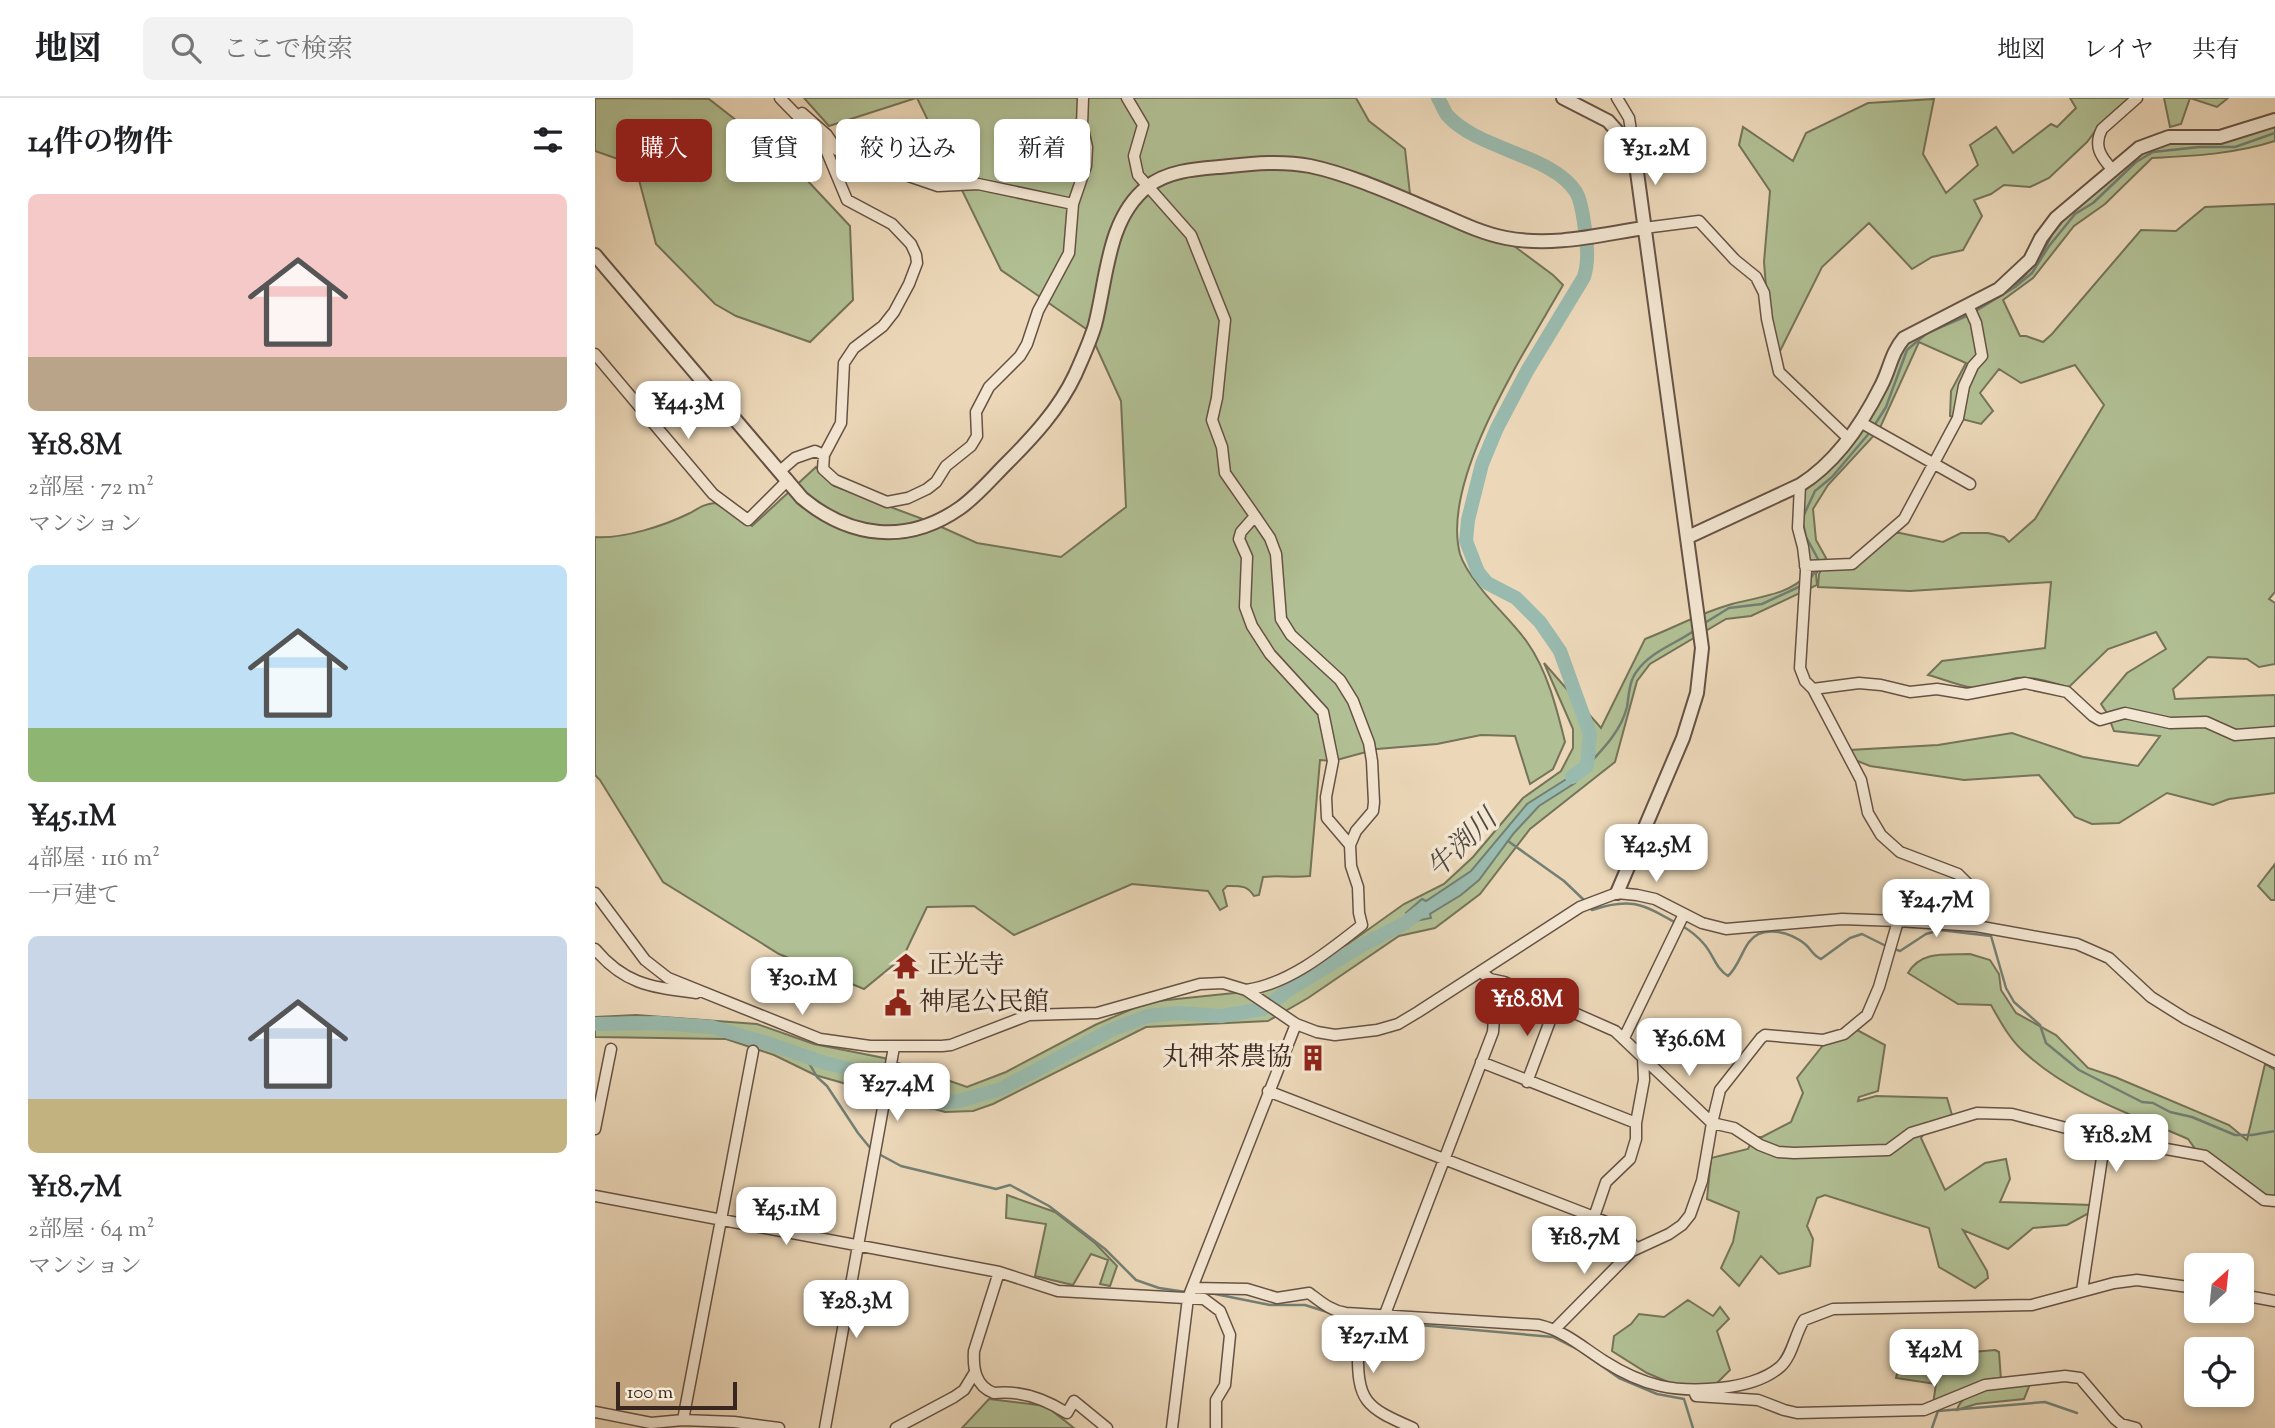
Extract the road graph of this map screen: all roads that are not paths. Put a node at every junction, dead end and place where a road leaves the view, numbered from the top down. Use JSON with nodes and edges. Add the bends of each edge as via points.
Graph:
{"nodes":[{"id":1,"x":780,"y":98,"type":"edge"},
{"id":2,"x":1083,"y":98,"type":"edge"},
{"id":3,"x":1127,"y":98,"type":"edge"},
{"id":4,"x":1563,"y":98,"type":"edge"},
{"id":5,"x":1618,"y":98,"type":"edge"},
{"id":6,"x":2137,"y":98,"type":"edge"},
{"id":7,"x":789,"y":106,"type":"junction"},
{"id":8,"x":2275,"y":120,"type":"edge"},
{"id":9,"x":1634,"y":150,"type":"junction"},
{"id":10,"x":2112,"y":169,"type":"junction"},
{"id":11,"x":1148,"y":186,"type":"junction"},
{"id":12,"x":1073,"y":204,"type":"junction"},
{"id":13,"x":1644,"y":228,"type":"junction"},
{"id":14,"x":595,"y":255,"type":"edge"},
{"id":15,"x":1968,"y":305,"type":"junction"},
{"id":16,"x":595,"y":354,"type":"edge"},
{"id":17,"x":1860,"y":422,"type":"junction"},
{"id":18,"x":1849,"y":438,"type":"junction"},
{"id":19,"x":824,"y":455,"type":"junction"},
{"id":20,"x":1934,"y":464,"type":"junction"},
{"id":21,"x":784,"y":476,"type":"junction"},
{"id":22,"x":1970,"y":484,"type":"dead end"},
{"id":23,"x":1800,"y":485,"type":"junction"},
{"id":24,"x":1255,"y":516,"type":"junction"},
{"id":25,"x":1688,"y":537,"type":"junction"},
{"id":26,"x":1805,"y":566,"type":"junction"},
{"id":27,"x":1812,"y":689,"type":"junction"},
{"id":28,"x":2275,"y":732,"type":"edge"},
{"id":29,"x":1350,"y":845,"type":"junction"},
{"id":30,"x":595,"y":893,"type":"edge"},
{"id":31,"x":1617,"y":894,"type":"junction"},
{"id":32,"x":1683,"y":914,"type":"junction"},
{"id":33,"x":1898,"y":921,"type":"junction"},
{"id":34,"x":1976,"y":926,"type":"junction"},
{"id":35,"x":595,"y":948,"type":"edge"},
{"id":36,"x":1485,"y":975,"type":"junction"},
{"id":37,"x":1246,"y":990,"type":"junction"},
{"id":38,"x":709,"y":995,"type":"junction"},
{"id":39,"x":1556,"y":1005,"type":"junction"},
{"id":40,"x":1296,"y":1024,"type":"junction"},
{"id":41,"x":1624,"y":1038,"type":"junction"},
{"id":42,"x":894,"y":1047,"type":"junction"},
{"id":43,"x":611,"y":1049,"type":"dead end"},
{"id":44,"x":753,"y":1051,"type":"dead end"},
{"id":45,"x":1643,"y":1057,"type":"junction"},
{"id":46,"x":1481,"y":1062,"type":"junction"},
{"id":47,"x":2275,"y":1062,"type":"edge"},
{"id":48,"x":1527,"y":1082,"type":"junction"},
{"id":49,"x":1268,"y":1091,"type":"junction"},
{"id":50,"x":1636,"y":1123,"type":"junction"},
{"id":51,"x":1712,"y":1123,"type":"junction"},
{"id":52,"x":595,"y":1129,"type":"edge"},
{"id":53,"x":2105,"y":1138,"type":"junction"},
{"id":54,"x":1444,"y":1160,"type":"junction"},
{"id":55,"x":595,"y":1196,"type":"edge"},
{"id":56,"x":2275,"y":1201,"type":"edge"},
{"id":57,"x":1594,"y":1217,"type":"junction"},
{"id":58,"x":720,"y":1219,"type":"junction"},
{"id":59,"x":858,"y":1245,"type":"junction"},
{"id":60,"x":1636,"y":1248,"type":"junction"},
{"id":61,"x":999,"y":1272,"type":"junction"},
{"id":62,"x":2184,"y":1286,"type":"edge"},
{"id":63,"x":2083,"y":1292,"type":"junction"},
{"id":64,"x":1190,"y":1293,"type":"junction"},
{"id":65,"x":2254,"y":1297,"type":"edge"},
{"id":66,"x":2275,"y":1301,"type":"edge"},
{"id":67,"x":1385,"y":1314,"type":"junction"},
{"id":68,"x":1555,"y":1329,"type":"junction"},
{"id":69,"x":975,"y":1372,"type":"junction"},
{"id":70,"x":1694,"y":1391,"type":"junction"},
{"id":71,"x":595,"y":1412,"type":"edge"},
{"id":72,"x":683,"y":1420,"type":"junction"},
{"id":73,"x":779,"y":1428,"type":"edge"},
{"id":74,"x":825,"y":1428,"type":"edge"},
{"id":75,"x":896,"y":1428,"type":"edge"},
{"id":76,"x":1107,"y":1428,"type":"edge"},
{"id":77,"x":1172,"y":1428,"type":"edge"},
{"id":78,"x":1216,"y":1428,"type":"edge"},
{"id":79,"x":1413,"y":1428,"type":"edge"},
{"id":80,"x":2136,"y":1428,"type":"edge"}],
"edges":[{"from":1,"to":7,"type":"street"},
{"from":2,"to":12,"type":"street","via":[[1086,166]]},
{"from":3,"to":11,"type":"street","via":[[1143,125],[1134,156],[1138,175]]},
{"from":4,"to":9,"type":"street","via":[[1608,121]]},
{"from":5,"to":9,"type":"street","via":[[1629,118]]},
{"from":6,"to":10,"type":"street","via":[[2098,136],[2097,148]]},
{"from":7,"to":12,"type":"street","via":[[806,115],[837,150],[871,168],[939,186],[978,184]]},
{"from":7,"to":19,"type":"street","via":[[827,152],[847,200],[892,224],[911,244],[917,262],[894,312],[844,363],[841,424]]},
{"from":8,"to":10,"type":"street","via":[[2220,137],[2169,137],[2139,148]]},
{"from":9,"to":13,"type":"street"},
{"from":10,"to":15,"type":"street","via":[[2056,218],[2024,267],[1999,289]]},
{"from":11,"to":13,"type":"street","via":[[1190,169],[1288,163],[1354,180],[1485,233],[1521,241],[1578,240]]},
{"from":11,"to":21,"type":"street","via":[[1130,206],[1112,242],[1094,327],[1063,398],[1015,455],[963,506],[932,524],[871,532],[823,513]]},
{"from":11,"to":24,"type":"street","via":[[1191,235],[1225,320],[1212,420],[1225,473]]},
{"from":12,"to":19,"type":"street","via":[[1069,253],[1038,311],[1027,344],[989,387],[976,412],[977,436],[971,446],[946,466],[936,482],[908,498],[887,502],[835,480],[823,469]]},
{"from":13,"to":18,"type":"street","via":[[1699,221],[1756,277],[1764,293],[1779,372]]},
{"from":13,"to":25,"type":"street"},
{"from":14,"to":21,"type":"street"},
{"from":15,"to":17,"type":"street","via":[[1904,338]]},
{"from":15,"to":20,"type":"street","via":[[1982,356],[1968,376],[1958,418]]},
{"from":16,"to":21,"type":"street","via":[[713,494],[748,520]]},
{"from":17,"to":18,"type":"street"},
{"from":17,"to":20,"type":"street"},
{"from":18,"to":23,"type":"street","via":[[1824,467]]},
{"from":19,"to":21,"type":"street","via":[[814,451],[795,458]]},
{"from":20,"to":22,"type":"street"},
{"from":20,"to":26,"type":"street","via":[[1904,519],[1852,564]]},
{"from":23,"to":25,"type":"street"},
{"from":23,"to":26,"type":"street","via":[[1797,528]]},
{"from":24,"to":29,"type":"street","via":[[1239,539],[1247,557],[1245,607],[1270,654],[1323,712],[1333,761],[1327,818]]},
{"from":24,"to":29,"type":"street","via":[[1276,554],[1280,619],[1340,680],[1369,743],[1373,811]]},
{"from":25,"to":31,"type":"street","via":[[1702,648],[1697,693],[1683,738]]},
{"from":26,"to":27,"type":"street","via":[[1800,668]]},
{"from":27,"to":28,"type":"street","via":[[1859,683],[1910,692],[1937,689],[1967,694],[2025,683],[2067,692],[2100,720],[2126,713],[2170,723],[2206,722],[2235,735]]},
{"from":27,"to":34,"type":"street","via":[[1861,780],[1868,813],[1881,835],[1900,852],[1958,874],[1977,893]]},
{"from":29,"to":37,"type":"street","via":[[1362,925],[1285,977]]},
{"from":30,"to":38,"type":"street","via":[[645,960],[668,978]]},
{"from":31,"to":32,"type":"street","via":[[1655,899]]},
{"from":31,"to":36,"type":"street","via":[[1580,907],[1522,943]]},
{"from":32,"to":33,"type":"street","via":[[1726,929],[1842,919]]},
{"from":32,"to":41,"type":"street"},
{"from":33,"to":34,"type":"street"},
{"from":33,"to":51,"type":"street","via":[[1867,1015],[1844,1034],[1823,1041],[1765,1035],[1720,1090]]},
{"from":34,"to":47,"type":"street","via":[[2094,950],[2186,1020]]},
{"from":35,"to":38,"type":"street","via":[[614,970],[643,985]]},
{"from":36,"to":39,"type":"street"},
{"from":36,"to":40,"type":"street","via":[[1398,1024],[1377,1030],[1335,1035]]},
{"from":36,"to":46,"type":"street","via":[[1496,1020]]},
{"from":37,"to":40,"type":"street"},
{"from":37,"to":42,"type":"street","via":[[1223,983],[1200,984],[1097,1013],[1029,1015],[951,1045]]},
{"from":38,"to":42,"type":"street","via":[[820,1039]]},
{"from":39,"to":41,"type":"street"},
{"from":39,"to":48,"type":"street"},
{"from":40,"to":49,"type":"street"},
{"from":41,"to":45,"type":"street"},
{"from":42,"to":59,"type":"street"},
{"from":43,"to":52,"type":"street"},
{"from":44,"to":58,"type":"street"},
{"from":45,"to":50,"type":"street"},
{"from":45,"to":51,"type":"street"},
{"from":46,"to":48,"type":"street"},
{"from":46,"to":54,"type":"street"},
{"from":48,"to":50,"type":"street"},
{"from":49,"to":54,"type":"street"},
{"from":49,"to":64,"type":"street"},
{"from":50,"to":57,"type":"street","via":[[1630,1159],[1606,1182]]},
{"from":51,"to":53,"type":"street","via":[[1734,1128],[1778,1152],[1794,1153],[1888,1150],[1911,1133],[1977,1113],[2012,1114]]},
{"from":51,"to":60,"type":"street","via":[[1702,1181],[1690,1215],[1669,1234]]},
{"from":53,"to":56,"type":"street","via":[[2205,1157],[2263,1200]]},
{"from":53,"to":63,"type":"street"},
{"from":54,"to":57,"type":"street"},
{"from":54,"to":67,"type":"street"},
{"from":55,"to":58,"type":"street"},
{"from":57,"to":60,"type":"street","via":[[1612,1225]]},
{"from":58,"to":59,"type":"street"},
{"from":58,"to":72,"type":"street"},
{"from":59,"to":61,"type":"street"},
{"from":59,"to":74,"type":"street"},
{"from":60,"to":68,"type":"street"},
{"from":61,"to":64,"type":"street","via":[[1058,1291]]},
{"from":61,"to":69,"type":"street","via":[[974,1351]]},
{"from":62,"to":63,"type":"street","via":[[2137,1280]]},
{"from":63,"to":70,"type":"street","via":[[2032,1306],[1820,1312],[1804,1320],[1782,1366],[1766,1377]]},
{"from":64,"to":67,"type":"street","via":[[1247,1289],[1277,1298],[1309,1293],[1337,1312]]},
{"from":64,"to":77,"type":"street"},
{"from":64,"to":78,"type":"street","via":[[1220,1311],[1230,1335],[1225,1384],[1216,1400]]},
{"from":65,"to":66,"type":"street"},
{"from":67,"to":68,"type":"street","via":[[1518,1322]]},
{"from":67,"to":79,"type":"street","via":[[1376,1332],[1358,1348],[1358,1384],[1377,1412]]},
{"from":68,"to":70,"type":"street","via":[[1625,1373],[1650,1384]]},
{"from":69,"to":75,"type":"street","via":[[964,1390]]},
{"from":69,"to":76,"type":"street","via":[[988,1391],[1012,1391],[1049,1401],[1067,1413],[1074,1401]]},
{"from":70,"to":80,"type":"street","via":[[1696,1396],[1758,1400],[1797,1413],[1924,1410],[1985,1385],[2065,1376],[2080,1378],[2115,1419]]},
{"from":71,"to":72,"type":"street","via":[[651,1423]]},
{"from":72,"to":73,"type":"street"}]}
